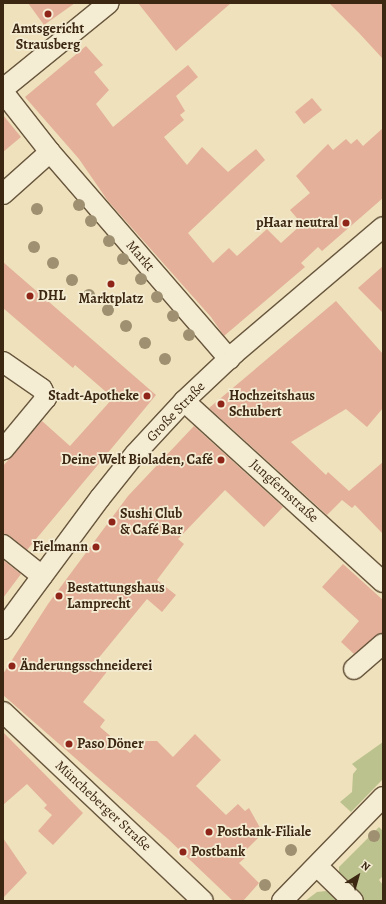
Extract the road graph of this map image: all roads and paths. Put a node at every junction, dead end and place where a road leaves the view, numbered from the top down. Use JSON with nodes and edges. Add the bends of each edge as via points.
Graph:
{"nodes":[{"id":1,"x":109,"y":3,"type":"edge"},
{"id":2,"x":3,"y":89,"type":"edge"},
{"id":3,"x":3,"y":92,"type":"edge"},
{"id":4,"x":50,"y":152,"type":"junction"},
{"id":5,"x":3,"y":194,"type":"edge"},
{"id":6,"x":383,"y":227,"type":"edge"},
{"id":7,"x":228,"y":359,"type":"junction"},
{"id":8,"x":3,"y":362,"type":"edge"},
{"id":9,"x":184,"y":402,"type":"junction"},
{"id":10,"x":3,"y":450,"type":"edge"},
{"id":11,"x":3,"y":545,"type":"edge"},
{"id":12,"x":42,"y":576,"type":"junction"},
{"id":13,"x":383,"y":582,"type":"edge"},
{"id":14,"x":3,"y":629,"type":"edge"},
{"id":15,"x":383,"y":644,"type":"edge"},
{"id":16,"x":354,"y":669,"type":"dead end"},
{"id":17,"x":3,"y":712,"type":"edge"},
{"id":18,"x":383,"y":797,"type":"edge"},
{"id":19,"x":318,"y":866,"type":"junction"},
{"id":20,"x":203,"y":901,"type":"edge"},
{"id":21,"x":282,"y":901,"type":"edge"},
{"id":22,"x":353,"y":901,"type":"edge"}],
"edges":[{"from":1,"to":2,"type":"street"},
{"from":3,"to":4,"type":"street","name":"Markt"},
{"from":4,"to":5,"type":"street"},
{"from":4,"to":7,"type":"street","name":"Markt"},
{"from":6,"to":7,"type":"street","name":"Große Straße"},
{"from":7,"to":9,"type":"street","name":"Große Straße"},
{"from":8,"to":10,"type":"street","via":[[42,390],[46,398]]},
{"from":9,"to":12,"type":"street","name":"Große Straße","via":[[136,454]]},
{"from":9,"to":13,"type":"street","name":"Jungfernstraße"},
{"from":11,"to":12,"type":"street"},
{"from":12,"to":14,"type":"street","name":"Große Straße"},
{"from":15,"to":16,"type":"street"},
{"from":17,"to":20,"type":"street","name":"Müncheberger Straße"},
{"from":18,"to":19,"type":"street"},
{"from":19,"to":21,"type":"street"},
{"from":19,"to":22,"type":"street"}]}
